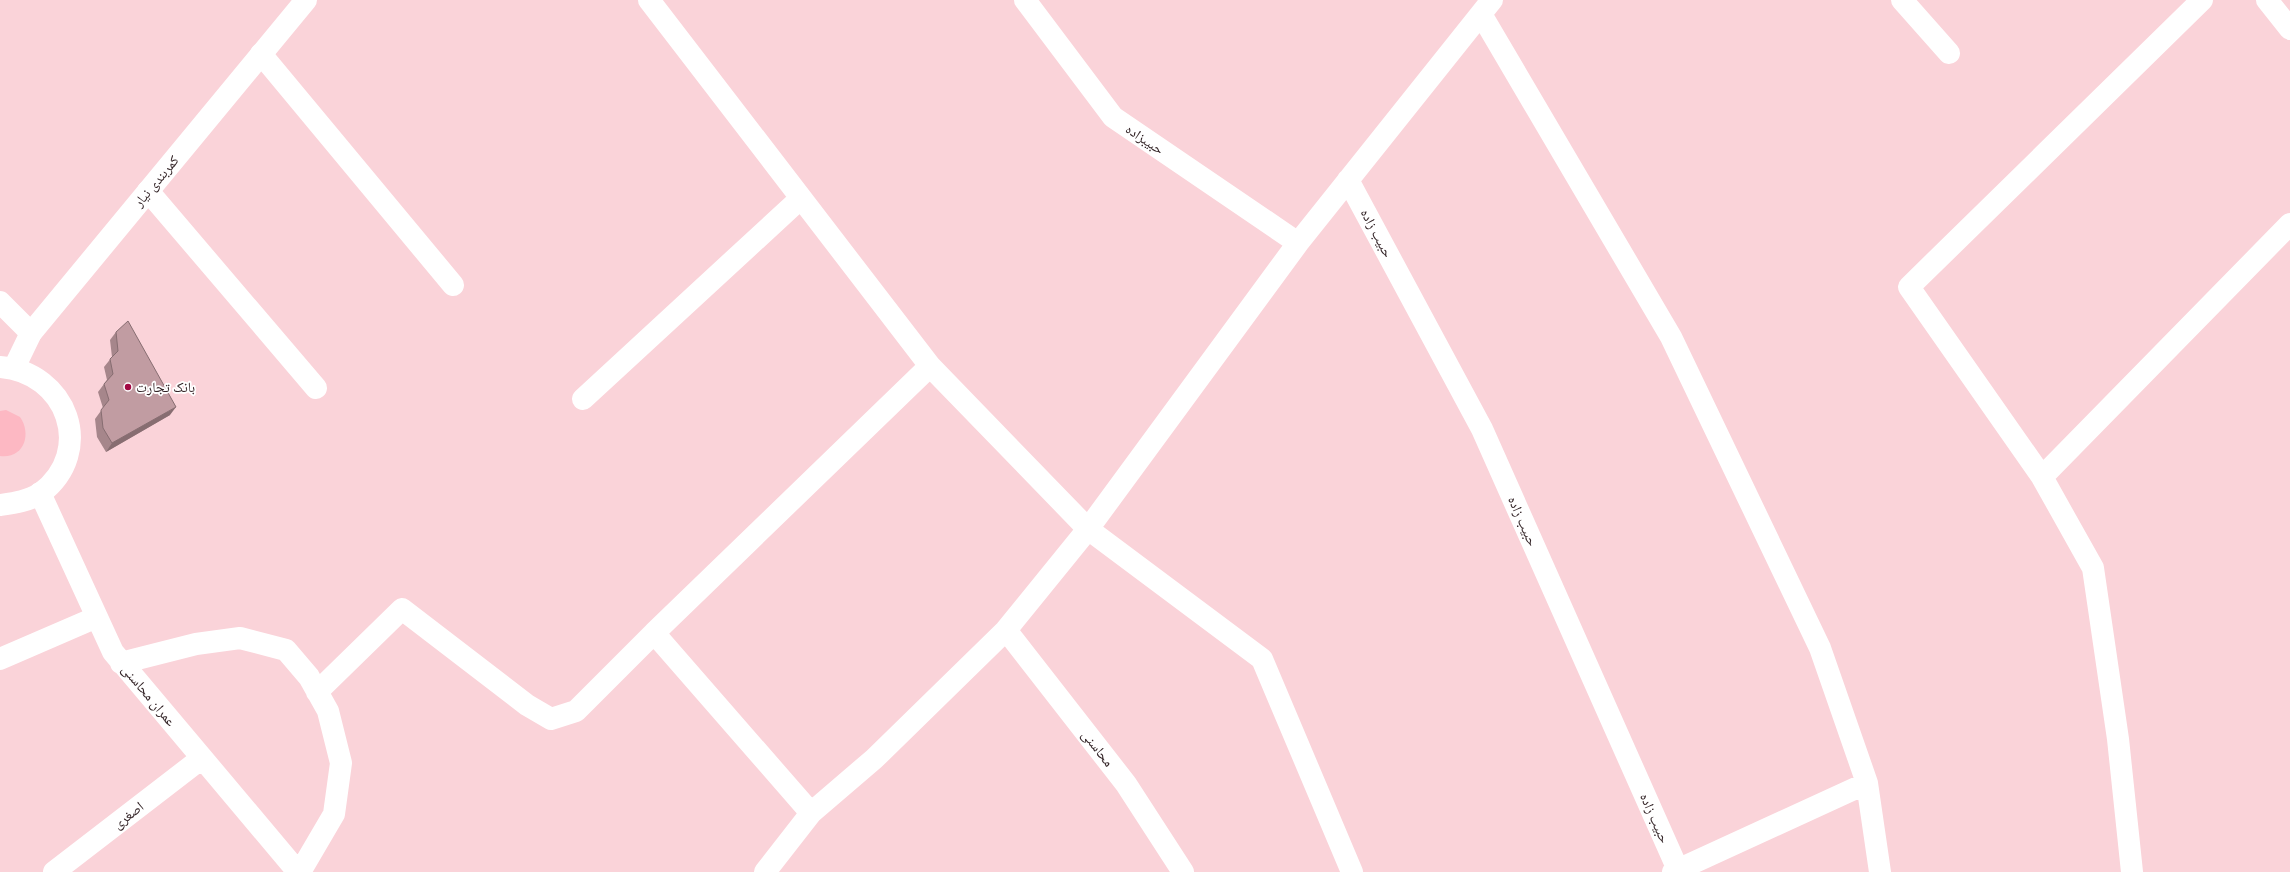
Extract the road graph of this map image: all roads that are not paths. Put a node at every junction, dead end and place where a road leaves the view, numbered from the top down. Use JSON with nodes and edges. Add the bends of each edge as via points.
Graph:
{"nodes":[{"id":1,"x":306,"y":0,"type":"edge"},
{"id":2,"x":649,"y":0,"type":"edge"},
{"id":3,"x":1025,"y":0,"type":"edge"},
{"id":4,"x":1902,"y":0,"type":"edge"},
{"id":5,"x":2202,"y":0,"type":"edge"},
{"id":6,"x":2267,"y":0,"type":"edge"},
{"id":7,"x":1486,"y":7,"type":"edge"},
{"id":8,"x":2290,"y":29,"type":"edge"},
{"id":9,"x":1949,"y":52,"type":"dead end"},
{"id":10,"x":261,"y":54,"type":"junction"},
{"id":11,"x":1348,"y":180,"type":"junction"},
{"id":12,"x":148,"y":191,"type":"junction"},
{"id":13,"x":801,"y":198,"type":"junction"},
{"id":14,"x":2290,"y":224,"type":"edge"},
{"id":15,"x":1298,"y":243,"type":"junction"},
{"id":16,"x":454,"y":285,"type":"dead end"},
{"id":17,"x":0,"y":302,"type":"edge"},
{"id":18,"x":31,"y":332,"type":"junction"},
{"id":19,"x":930,"y":366,"type":"junction"},
{"id":20,"x":7,"y":367,"type":"edge"},
{"id":21,"x":316,"y":388,"type":"dead end"},
{"id":22,"x":583,"y":399,"type":"dead end"},
{"id":23,"x":2042,"y":477,"type":"junction"},
{"id":24,"x":40,"y":493,"type":"junction"},
{"id":25,"x":0,"y":505,"type":"edge"},
{"id":26,"x":1088,"y":529,"type":"junction"},
{"id":27,"x":97,"y":617,"type":"junction"},
{"id":28,"x":1006,"y":630,"type":"junction"},
{"id":29,"x":654,"y":633,"type":"junction"},
{"id":30,"x":0,"y":659,"type":"edge"},
{"id":31,"x":122,"y":663,"type":"junction"},
{"id":32,"x":317,"y":692,"type":"junction"},
{"id":33,"x":202,"y":758,"type":"junction"},
{"id":34,"x":1867,"y":783,"type":"junction"},
{"id":35,"x":811,"y":813,"type":"junction"},
{"id":36,"x":1677,"y":871,"type":"edge"},
{"id":37,"x":54,"y":872,"type":"edge"},
{"id":38,"x":299,"y":872,"type":"edge"},
{"id":39,"x":765,"y":872,"type":"edge"},
{"id":40,"x":1183,"y":872,"type":"edge"},
{"id":41,"x":1352,"y":872,"type":"edge"},
{"id":42,"x":1880,"y":872,"type":"edge"},
{"id":43,"x":2132,"y":872,"type":"edge"}],
"edges":[{"from":1,"to":10,"type":"street","name":"کمربندی نیار"},
{"from":2,"to":13,"type":"street"},
{"from":3,"to":15,"type":"street","name":"حبیبزاده","via":[[1113,117]]},
{"from":4,"to":9,"type":"street"},
{"from":5,"to":23,"type":"street","via":[[1909,287]]},
{"from":6,"to":8,"type":"street"},
{"from":7,"to":11,"type":"street"},
{"from":7,"to":34,"type":"street","via":[[1671,337],[1820,648]]},
{"from":10,"to":12,"type":"street","name":"کمربندی نیار"},
{"from":10,"to":16,"type":"street"},
{"from":11,"to":15,"type":"street"},
{"from":11,"to":36,"type":"street","name":"حبیب زاده","via":[[1482,429]]},
{"from":12,"to":18,"type":"street","name":"کمربندی نیار"},
{"from":12,"to":21,"type":"street"},
{"from":13,"to":19,"type":"street"},
{"from":13,"to":22,"type":"street"},
{"from":14,"to":23,"type":"street"},
{"from":15,"to":26,"type":"street"},
{"from":17,"to":18,"type":"street"},
{"from":18,"to":20,"type":"street","name":"کمربندی نیار"},
{"from":19,"to":26,"type":"street"},
{"from":19,"to":29,"type":"street"},
{"from":20,"to":24,"type":"street","via":[[35,376],[53,391],[65,410],[70,433],[67,456],[56,477]]},
{"from":23,"to":43,"type":"street","via":[[2093,568],[2118,739]]},
{"from":24,"to":25,"type":"street","via":[[20,503]]},
{"from":24,"to":27,"type":"street","name":"عمران محاسنی"},
{"from":26,"to":28,"type":"street"},
{"from":26,"to":41,"type":"street","via":[[1262,659]]},
{"from":27,"to":30,"type":"street"},
{"from":27,"to":31,"type":"street","name":"عمران محاسنی","via":[[113,652]]},
{"from":28,"to":35,"type":"street","via":[[874,759]]},
{"from":28,"to":40,"type":"street","name":"محاسنی","via":[[1126,784]]},
{"from":29,"to":32,"type":"street","via":[[576,711],[551,719],[527,705],[402,609]]},
{"from":29,"to":35,"type":"street"},
{"from":31,"to":32,"type":"street","via":[[196,644],[240,638],[286,650],[309,677]]},
{"from":31,"to":33,"type":"street","name":"عمران محاسنی"},
{"from":32,"to":38,"type":"street","via":[[328,711],[341,763],[334,814]]},
{"from":33,"to":37,"type":"street","name":"اصغری"},
{"from":33,"to":38,"type":"street","name":"عمران محاسنی"},
{"from":34,"to":36,"type":"street"},
{"from":34,"to":42,"type":"street"},
{"from":35,"to":39,"type":"street"}]}
